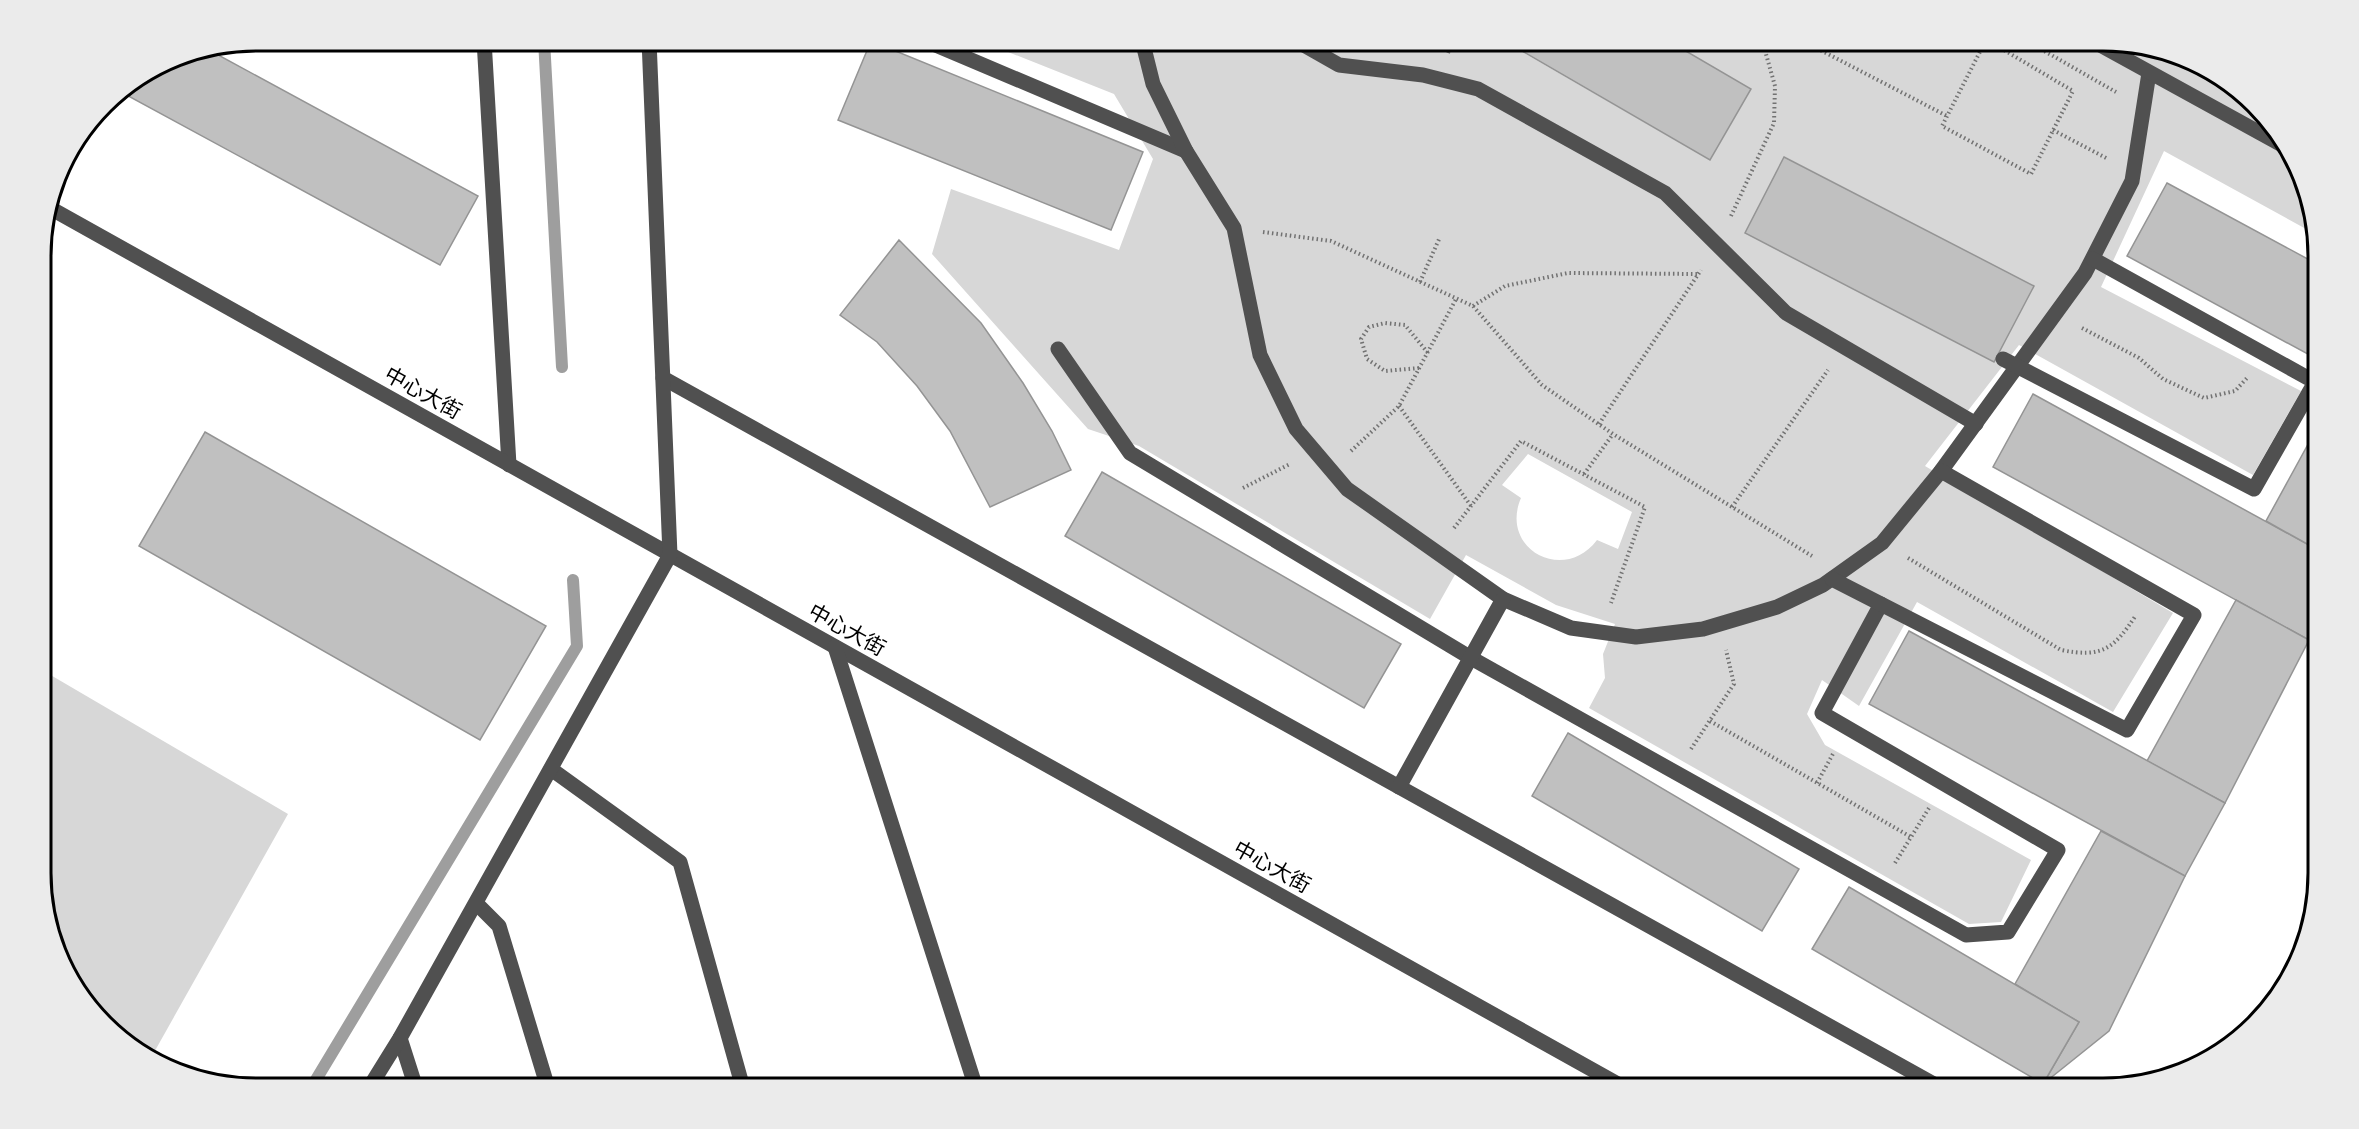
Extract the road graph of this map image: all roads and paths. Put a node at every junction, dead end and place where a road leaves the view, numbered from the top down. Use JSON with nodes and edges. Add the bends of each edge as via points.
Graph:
{"nodes":[{"id":1,"x":485,"y":51,"type":"edge"},
{"id":2,"x":649,"y":51,"type":"edge"},
{"id":3,"x":950,"y":51,"type":"edge"},
{"id":4,"x":1145,"y":51,"type":"edge"},
{"id":5,"x":1314,"y":51,"type":"edge"},
{"id":6,"x":1822,"y":51,"type":"edge"},
{"id":7,"x":1980,"y":51,"type":"edge"},
{"id":8,"x":2005,"y":51,"type":"edge"},
{"id":9,"x":2044,"y":51,"type":"edge"},
{"id":10,"x":2111,"y":52,"type":"edge"},
{"id":11,"x":2149,"y":73,"type":"junction"},
{"id":12,"x":2123,"y":96,"type":"dead end"},
{"id":13,"x":1947,"y":116,"type":"junction"},
{"id":14,"x":2053,"y":130,"type":"junction"},
{"id":15,"x":2271,"y":139,"type":"edge"},
{"id":16,"x":1186,"y":151,"type":"junction"},
{"id":17,"x":2114,"y":151,"type":"dead end"},
{"id":18,"x":56,"y":212,"type":"edge"},
{"id":19,"x":1234,"y":228,"type":"junction"},
{"id":20,"x":1440,"y":237,"type":"dead end"},
{"id":21,"x":2093,"y":259,"type":"junction"},
{"id":22,"x":1698,"y":274,"type":"dead end"},
{"id":23,"x":1420,"y":282,"type":"junction"},
{"id":24,"x":1456,"y":299,"type":"junction"},
{"id":25,"x":1473,"y":306,"type":"junction"},
{"id":26,"x":2056,"y":314,"type":"junction"},
{"id":27,"x":1844,"y":347,"type":"junction"},
{"id":28,"x":1058,"y":349,"type":"dead end"},
{"id":29,"x":1428,"y":353,"type":"junction"},
{"id":30,"x":2268,"y":356,"type":"junction"},
{"id":31,"x":2003,"y":359,"type":"dead end"},
{"id":32,"x":2017,"y":366,"type":"junction"},
{"id":33,"x":1420,"y":368,"type":"junction"},
{"id":34,"x":663,"y":378,"type":"junction"},
{"id":35,"x":2308,"y":378,"type":"edge"},
{"id":36,"x":2308,"y":394,"type":"edge"},
{"id":37,"x":1399,"y":406,"type":"junction"},
{"id":38,"x":1976,"y":424,"type":"junction"},
{"id":39,"x":1613,"y":434,"type":"junction"},
{"id":40,"x":1315,"y":452,"type":"junction"},
{"id":41,"x":509,"y":465,"type":"junction"},
{"id":42,"x":1331,"y":470,"type":"junction"},
{"id":43,"x":1941,"y":471,"type":"junction"},
{"id":44,"x":1584,"y":474,"type":"junction"},
{"id":45,"x":1212,"y":503,"type":"junction"},
{"id":46,"x":1471,"y":506,"type":"junction"},
{"id":47,"x":1732,"y":507,"type":"junction"},
{"id":48,"x":1882,"y":543,"type":"junction"},
{"id":49,"x":1436,"y":552,"type":"junction"},
{"id":50,"x":670,"y":555,"type":"junction"},
{"id":51,"x":1832,"y":579,"type":"junction"},
{"id":52,"x":2151,"y":591,"type":"junction"},
{"id":53,"x":1503,"y":599,"type":"junction"},
{"id":54,"x":1881,"y":604,"type":"junction"},
{"id":55,"x":1720,"y":623,"type":"junction"},
{"id":56,"x":1600,"y":632,"type":"junction"},
{"id":57,"x":835,"y":647,"type":"junction"},
{"id":58,"x":1471,"y":658,"type":"junction"},
{"id":59,"x":1710,"y":722,"type":"junction"},
{"id":60,"x":551,"y":769,"type":"junction"},
{"id":61,"x":1676,"y":773,"type":"junction"},
{"id":62,"x":1943,"y":784,"type":"junction"},
{"id":63,"x":1399,"y":787,"type":"junction"},
{"id":64,"x":1911,"y":837,"type":"junction"},
{"id":65,"x":1881,"y":887,"type":"junction"},
{"id":66,"x":476,"y":903,"type":"junction"},
{"id":67,"x":400,"y":1038,"type":"junction"},
{"id":68,"x":375,"y":1078,"type":"edge"},
{"id":69,"x":413,"y":1078,"type":"edge"},
{"id":70,"x":545,"y":1078,"type":"edge"},
{"id":71,"x":740,"y":1078,"type":"edge"},
{"id":72,"x":973,"y":1078,"type":"edge"},
{"id":73,"x":1607,"y":1078,"type":"edge"},
{"id":74,"x":1923,"y":1078,"type":"edge"}],
"edges":[{"from":1,"to":41,"type":"street"},
{"from":2,"to":34,"type":"street"},
{"from":3,"to":16,"type":"street"},
{"from":4,"to":16,"type":"street","via":[[1153,84]]},
{"from":5,"to":27,"type":"street","via":[[1339,65],[1423,75],[1478,90],[1665,193],[1786,313]]},
{"from":6,"to":13,"type":"path"},
{"from":7,"to":13,"type":"path"},
{"from":8,"to":14,"type":"path","via":[[2073,91]]},
{"from":9,"to":12,"type":"path"},
{"from":10,"to":11,"type":"street"},
{"from":11,"to":15,"type":"street"},
{"from":11,"to":21,"type":"street","via":[[2132,180]]},
{"from":13,"to":14,"type":"path","via":[[1942,126],[2031,174]]},
{"from":14,"to":17,"type":"path","via":[[2113,162]]},
{"from":16,"to":19,"type":"street"},
{"from":18,"to":41,"type":"street","name":"中心大街"},
{"from":19,"to":23,"type":"path","via":[[1331,241]]},
{"from":19,"to":40,"type":"street","via":[[1260,355],[1296,429]]},
{"from":20,"to":23,"type":"path"},
{"from":21,"to":26,"type":"street"},
{"from":21,"to":30,"type":"street"},
{"from":22,"to":25,"type":"path","via":[[1568,273],[1505,286]]},
{"from":23,"to":24,"type":"path"},
{"from":24,"to":25,"type":"path"},
{"from":24,"to":29,"type":"path"},
{"from":25,"to":39,"type":"path","via":[[1542,385]]},
{"from":26,"to":30,"type":"path","via":[[2139,358],[2163,379],[2204,398],[2235,391]]},
{"from":26,"to":32,"type":"street"},
{"from":27,"to":38,"type":"street"},
{"from":27,"to":47,"type":"path"},
{"from":28,"to":45,"type":"street","via":[[1130,453]]},
{"from":29,"to":33,"type":"path"},
{"from":29,"to":33,"type":"path","via":[[1405,325],[1384,322],[1369,327],[1361,339],[1367,359],[1385,371]]},
{"from":30,"to":35,"type":"street"},
{"from":31,"to":32,"type":"street"},
{"from":32,"to":36,"type":"street","via":[[2254,489]]},
{"from":32,"to":38,"type":"street"},
{"from":33,"to":37,"type":"path"},
{"from":34,"to":50,"type":"street"},
{"from":34,"to":63,"type":"street"},
{"from":37,"to":42,"type":"path"},
{"from":37,"to":46,"type":"path"},
{"from":38,"to":43,"type":"street"},
{"from":39,"to":44,"type":"path"},
{"from":39,"to":47,"type":"path"},
{"from":40,"to":42,"type":"street"},
{"from":40,"to":45,"type":"path"},
{"from":41,"to":50,"type":"street","name":"中心大街"},
{"from":42,"to":49,"type":"street","via":[[1347,489]]},
{"from":43,"to":48,"type":"street"},
{"from":43,"to":52,"type":"street"},
{"from":44,"to":46,"type":"path","via":[[1521,441]]},
{"from":44,"to":56,"type":"path","via":[[1646,507]]},
{"from":45,"to":58,"type":"street"},
{"from":46,"to":49,"type":"path"},
{"from":47,"to":51,"type":"path","via":[[1816,559]]},
{"from":48,"to":51,"type":"street"},
{"from":48,"to":52,"type":"path","via":[[2061,650],[2088,655],[2119,641]]},
{"from":49,"to":53,"type":"street"},
{"from":50,"to":57,"type":"street","name":"中心大街"},
{"from":50,"to":60,"type":"street"},
{"from":51,"to":54,"type":"street"},
{"from":51,"to":55,"type":"street","via":[[1777,607]]},
{"from":52,"to":54,"type":"street","via":[[2194,615],[2127,730]]},
{"from":53,"to":56,"type":"street","via":[[1571,628]]},
{"from":53,"to":58,"type":"street"},
{"from":54,"to":62,"type":"street","via":[[1822,713]]},
{"from":55,"to":56,"type":"street","via":[[1636,637]]},
{"from":55,"to":59,"type":"path","via":[[1734,684]]},
{"from":57,"to":72,"type":"street"},
{"from":57,"to":73,"type":"street","name":"中心大街"},
{"from":58,"to":61,"type":"street"},
{"from":58,"to":63,"type":"street"},
{"from":59,"to":61,"type":"path"},
{"from":59,"to":64,"type":"path"},
{"from":60,"to":66,"type":"street"},
{"from":60,"to":71,"type":"street","via":[[680,862]]},
{"from":61,"to":65,"type":"street"},
{"from":62,"to":64,"type":"path"},
{"from":62,"to":65,"type":"street","via":[[2058,850],[2008,932],[1966,935]]},
{"from":63,"to":74,"type":"street"},
{"from":64,"to":65,"type":"path"},
{"from":66,"to":67,"type":"street"},
{"from":66,"to":70,"type":"street","via":[[499,926]]},
{"from":67,"to":68,"type":"street"},
{"from":67,"to":69,"type":"street"}]}
